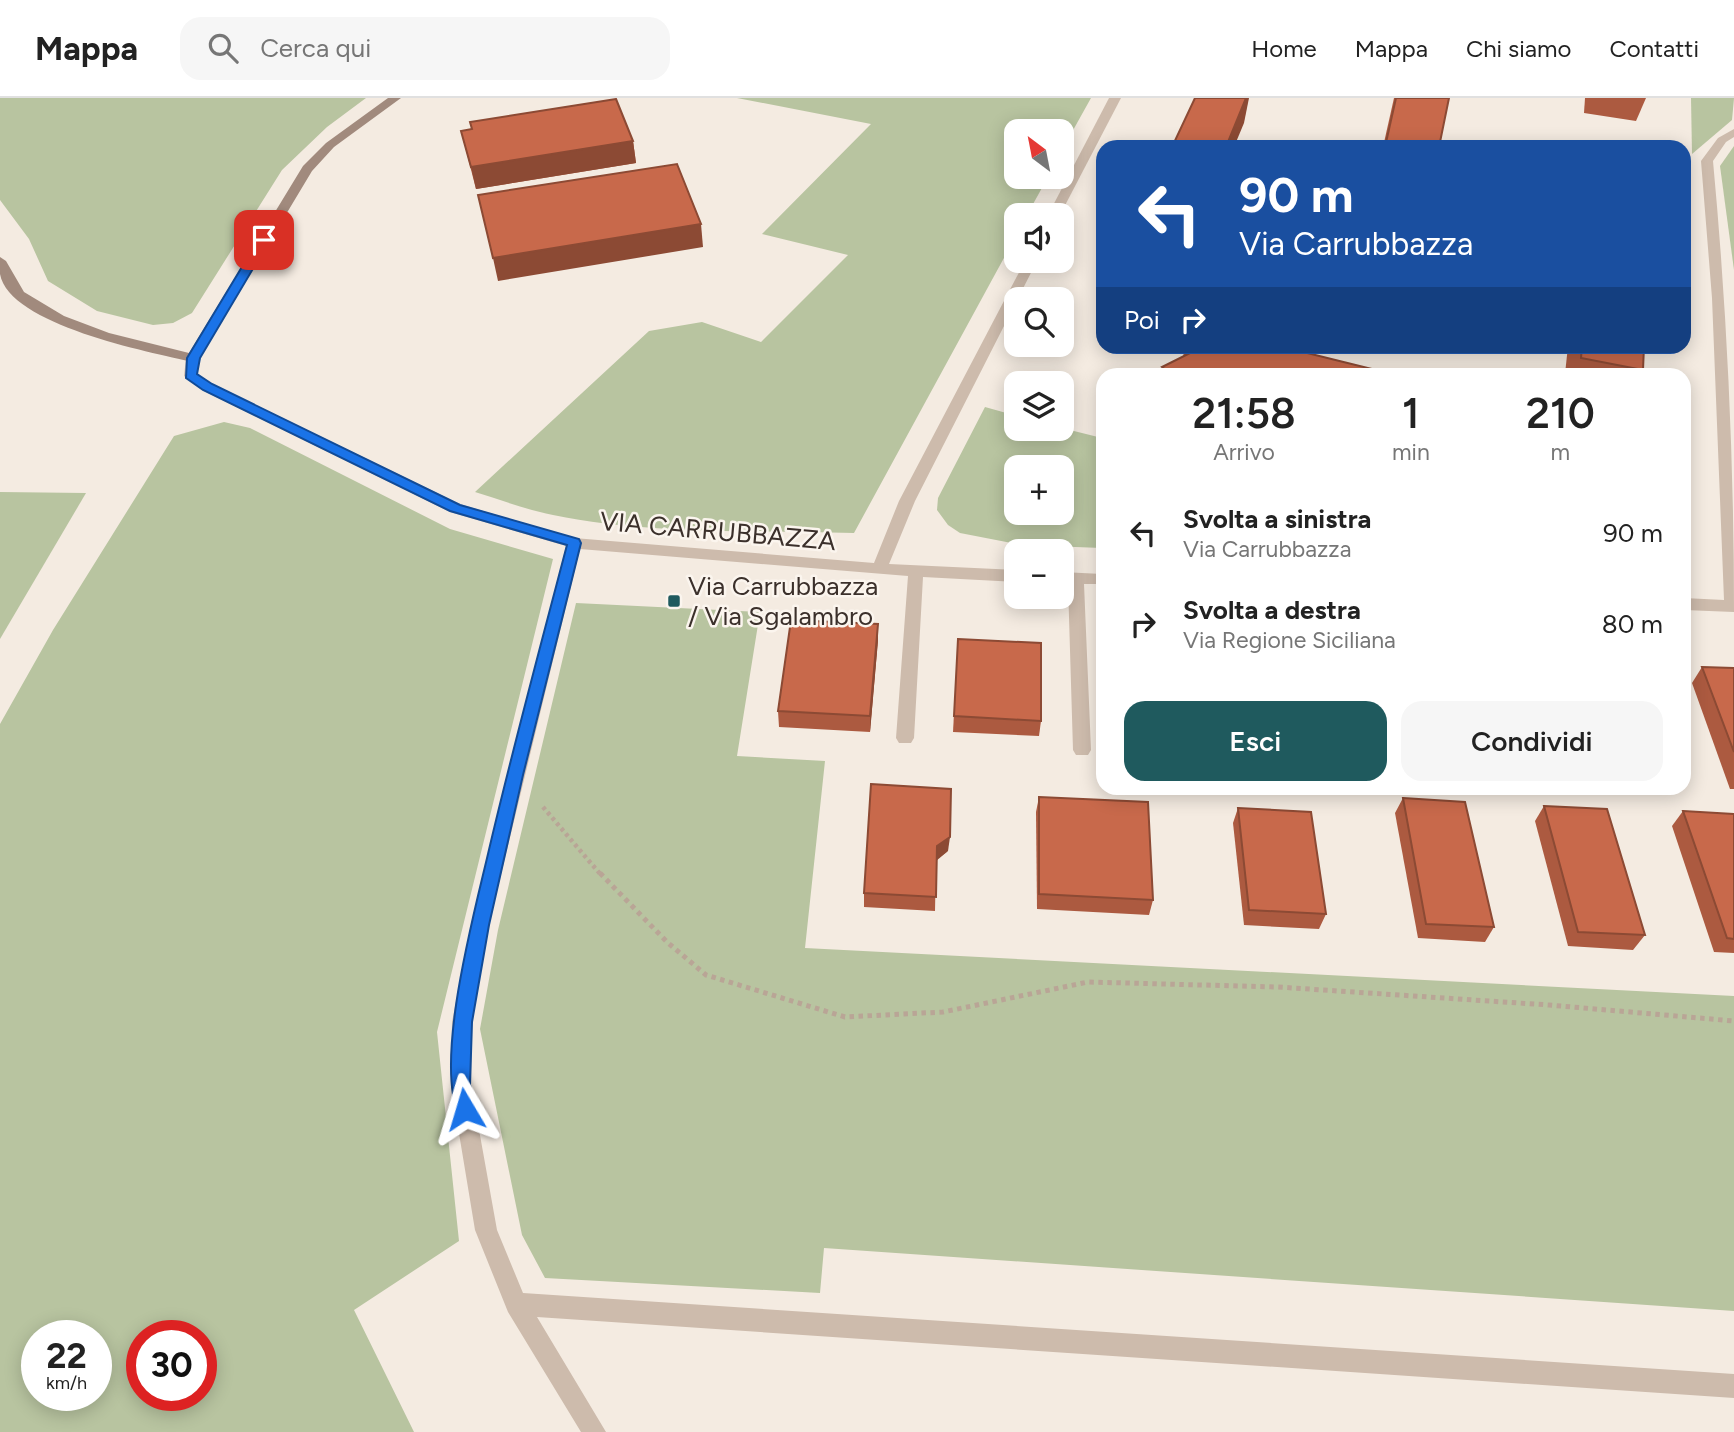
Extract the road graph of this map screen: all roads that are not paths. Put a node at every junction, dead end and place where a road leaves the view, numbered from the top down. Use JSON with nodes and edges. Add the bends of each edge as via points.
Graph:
{"nodes":[{"id":1,"x":396,"y":98,"type":"edge"},
{"id":2,"x":1115,"y":98,"type":"edge"},
{"id":3,"x":1734,"y":132,"type":"edge"},
{"id":4,"x":1060,"y":203,"type":"edge"},
{"id":5,"x":0,"y":261,"type":"edge"},
{"id":6,"x":1025,"y":273,"type":"edge"},
{"id":7,"x":1719,"y":298,"type":"junction"},
{"id":8,"x":1734,"y":301,"type":"edge"},
{"id":9,"x":194,"y":358,"type":"junction"},
{"id":10,"x":574,"y":543,"type":"junction"},
{"id":11,"x":879,"y":569,"type":"junction"},
{"id":12,"x":916,"y":571,"type":"junction"},
{"id":13,"x":1004,"y":575,"type":"edge"},
{"id":14,"x":1074,"y":578,"type":"edge"},
{"id":15,"x":1096,"y":579,"type":"edge"},
{"id":16,"x":1691,"y":604,"type":"edge"},
{"id":17,"x":1733,"y":606,"type":"edge"},
{"id":18,"x":1071,"y":609,"type":"edge"},
{"id":19,"x":905,"y":738,"type":"dead end"},
{"id":20,"x":1082,"y":750,"type":"dead end"},
{"id":21,"x":516,"y":1304,"type":"junction"},
{"id":22,"x":1734,"y":1386,"type":"edge"},
{"id":23,"x":594,"y":1432,"type":"edge"}],
"edges":[{"from":1,"to":9,"type":"main road","via":[[330,145],[307,169]]},
{"from":2,"to":4,"type":"street"},
{"from":3,"to":7,"type":"street","via":[[1707,161]]},
{"from":5,"to":9,"type":"main road","via":[[22,297],[49,314],[112,337]]},
{"from":6,"to":11,"type":"street","via":[[907,500]]},
{"from":7,"to":8,"type":"street"},
{"from":7,"to":17,"type":"street"},
{"from":9,"to":10,"type":"street","name":"VIA CARRUBBAZZA","via":[[191,376],[208,387],[455,508]]},
{"from":10,"to":11,"type":"street","name":"VIA CARRUBBAZZA"},
{"from":10,"to":21,"type":"street","via":[[515,775],[465,1010],[461,1085],[486,1230]]},
{"from":11,"to":12,"type":"street","name":"VIA CARRUBBAZZA"},
{"from":12,"to":13,"type":"street","name":"VIA CARRUBBAZZA"},
{"from":12,"to":19,"type":"street"},
{"from":14,"to":15,"type":"street"},
{"from":16,"to":17,"type":"street"},
{"from":18,"to":20,"type":"street"},
{"from":21,"to":22,"type":"street"},
{"from":21,"to":23,"type":"street"}]}
